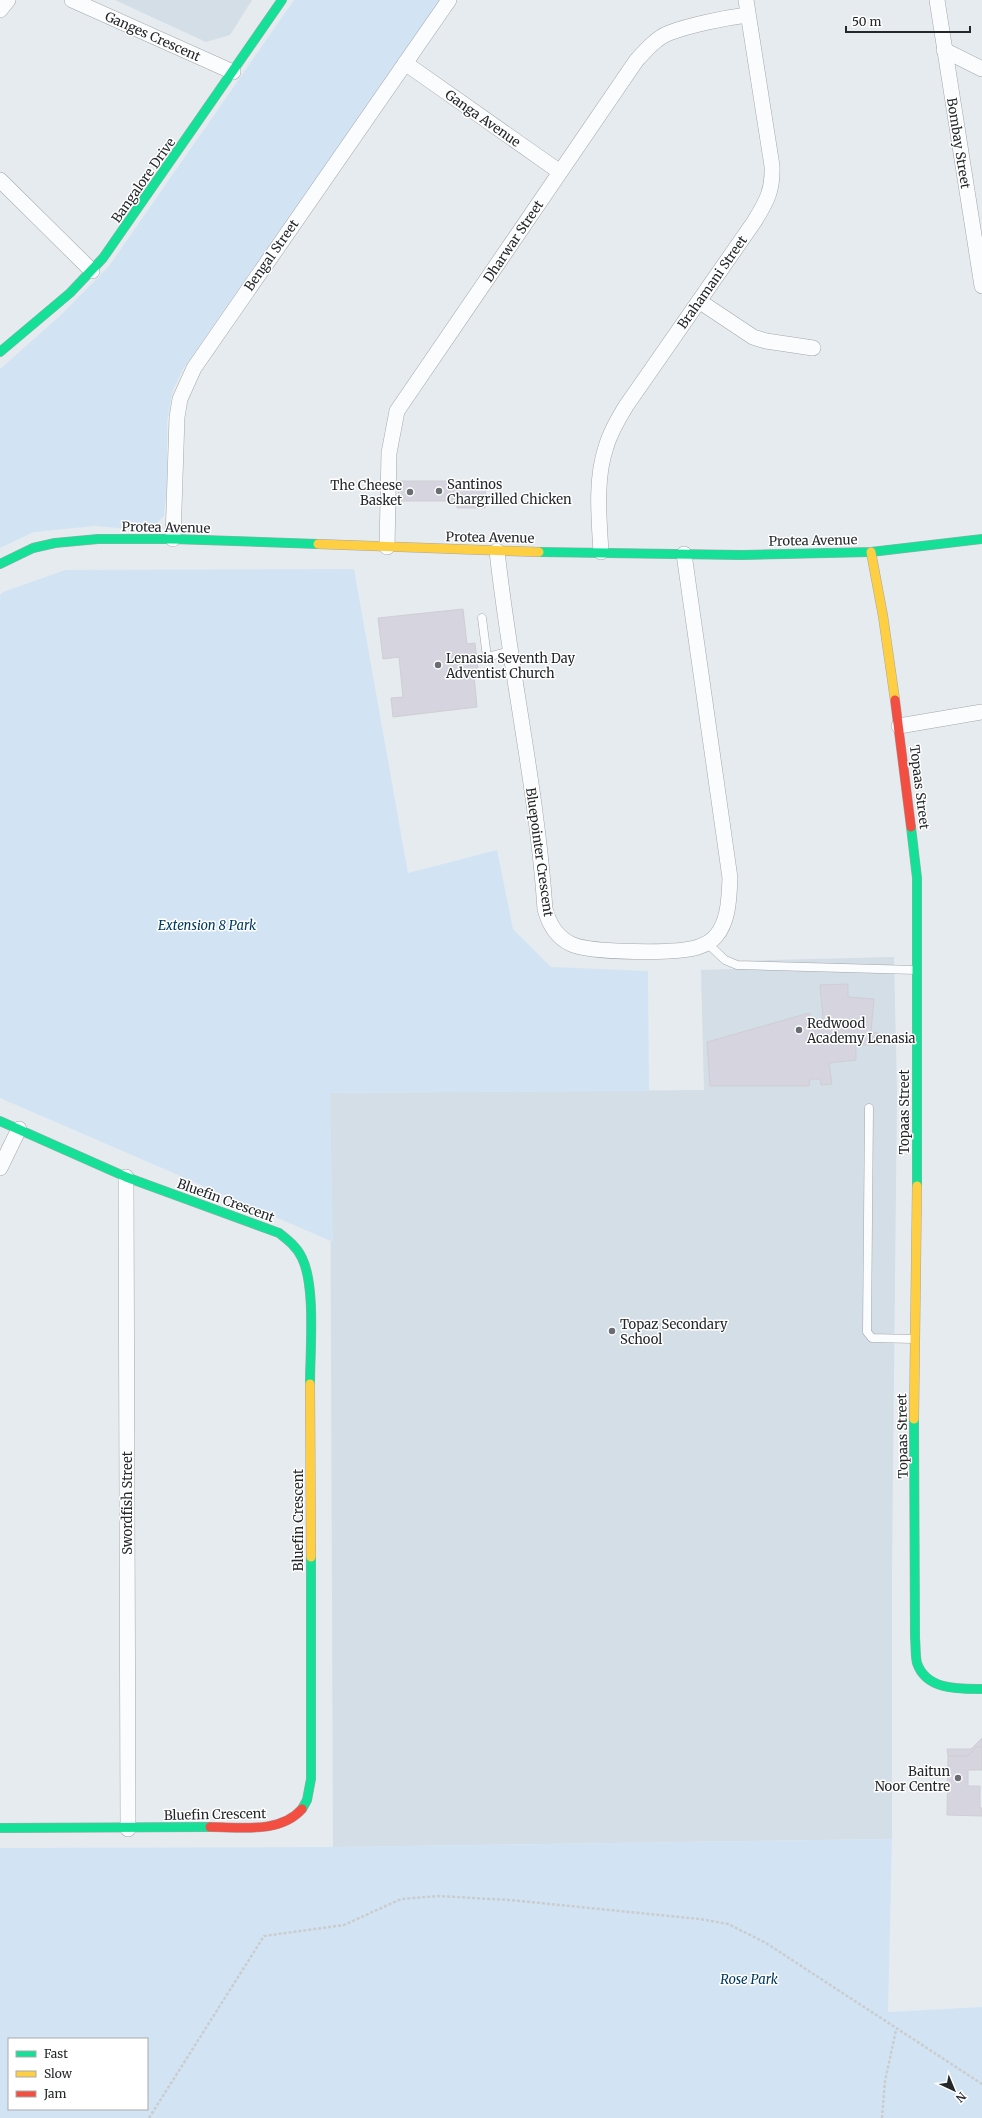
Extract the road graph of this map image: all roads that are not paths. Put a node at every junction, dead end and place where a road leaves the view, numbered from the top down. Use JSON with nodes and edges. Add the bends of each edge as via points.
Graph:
{"nodes":[{"id":1,"x":8,"y":0,"type":"edge"},
{"id":2,"x":72,"y":0,"type":"edge"},
{"id":3,"x":282,"y":0,"type":"edge"},
{"id":4,"x":449,"y":0,"type":"edge"},
{"id":5,"x":937,"y":0,"type":"edge"},
{"id":6,"x":747,"y":7,"type":"edge"},
{"id":7,"x":0,"y":10,"type":"edge"},
{"id":8,"x":944,"y":50,"type":"junction"},
{"id":9,"x":405,"y":63,"type":"junction"},
{"id":10,"x":982,"y":68,"type":"edge"},
{"id":11,"x":233,"y":72,"type":"junction"},
{"id":12,"x":560,"y":172,"type":"junction"},
{"id":13,"x":0,"y":180,"type":"edge"},
{"id":14,"x":92,"y":271,"type":"junction"},
{"id":15,"x":982,"y":286,"type":"edge"},
{"id":16,"x":699,"y":301,"type":"junction"},
{"id":17,"x":813,"y":348,"type":"dead end"},
{"id":18,"x":0,"y":352,"type":"edge"},
{"id":19,"x":173,"y":539,"type":"junction"},
{"id":20,"x":982,"y":539,"type":"edge"},
{"id":21,"x":387,"y":547,"type":"junction"},
{"id":22,"x":497,"y":551,"type":"junction"},
{"id":23,"x":601,"y":552,"type":"junction"},
{"id":24,"x":871,"y":552,"type":"junction"},
{"id":25,"x":684,"y":554,"type":"junction"},
{"id":26,"x":0,"y":564,"type":"edge"},
{"id":27,"x":482,"y":618,"type":"dead end"},
{"id":28,"x":510,"y":651,"type":"junction"},
{"id":29,"x":982,"y":712,"type":"edge"},
{"id":30,"x":899,"y":726,"type":"junction"},
{"id":31,"x":707,"y":943,"type":"junction"},
{"id":32,"x":917,"y":970,"type":"junction"},
{"id":33,"x":869,"y":1108,"type":"dead end"},
{"id":34,"x":0,"y":1121,"type":"edge"},
{"id":35,"x":18,"y":1130,"type":"junction"},
{"id":36,"x":0,"y":1168,"type":"edge"},
{"id":37,"x":126,"y":1177,"type":"junction"},
{"id":38,"x":914,"y":1339,"type":"junction"},
{"id":39,"x":982,"y":1689,"type":"edge"},
{"id":40,"x":0,"y":1828,"type":"edge"},
{"id":41,"x":128,"y":1829,"type":"junction"}],
"edges":[{"from":1,"to":7,"type":"street"},
{"from":2,"to":11,"type":"street","name":"Ganges Crescent"},
{"from":3,"to":11,"type":"street","name":"Bangalore Drive"},
{"from":4,"to":9,"type":"street","name":"Bengal Street"},
{"from":5,"to":8,"type":"street","name":"Bombay Street"},
{"from":6,"to":12,"type":"street","name":"Dharwar Street","via":[[732,17],[668,34],[650,47],[636,61]]},
{"from":6,"to":16,"type":"street","name":"Brahamani Street","via":[[772,166],[771,190],[766,203]]},
{"from":8,"to":10,"type":"street"},
{"from":8,"to":15,"type":"street","name":"Bombay Street"},
{"from":9,"to":12,"type":"street","name":"Ganga Avenue"},
{"from":9,"to":19,"type":"street","name":"Bengal Street","via":[[214,338],[186,384],[177,417]]},
{"from":11,"to":14,"type":"street","name":"Bangalore Drive","via":[[116,241]]},
{"from":12,"to":21,"type":"street","name":"Dharwar Street","via":[[397,411],[390,452]]},
{"from":13,"to":14,"type":"street"},
{"from":14,"to":18,"type":"street","name":"Bangalore Drive"},
{"from":16,"to":17,"type":"street","via":[[753,337]]},
{"from":16,"to":23,"type":"street","name":"Brahamani Street","via":[[626,406],[606,447],[601,471]]},
{"from":19,"to":21,"type":"street","name":"Protea Avenue"},
{"from":19,"to":26,"type":"street","name":"Protea Avenue","via":[[98,539],[54,543],[33,548]]},
{"from":20,"to":24,"type":"street","name":"Protea Avenue"},
{"from":21,"to":22,"type":"street","name":"Protea Avenue"},
{"from":22,"to":23,"type":"street","name":"Protea Avenue"},
{"from":22,"to":28,"type":"street","name":"Bluepointer Crescent"},
{"from":23,"to":25,"type":"street","name":"Protea Avenue"},
{"from":24,"to":25,"type":"street","name":"Protea Avenue"},
{"from":24,"to":30,"type":"street","name":"Topaas Street"},
{"from":25,"to":31,"type":"street","via":[[730,878],[726,915],[716,936]]},
{"from":27,"to":28,"type":"lane","via":[[487,657]]},
{"from":28,"to":31,"type":"street","name":"Bluepointer Crescent","via":[[537,825],[545,909],[553,929],[570,944],[583,948],[683,950]]},
{"from":29,"to":30,"type":"street"},
{"from":30,"to":32,"type":"street","name":"Topaas Street","via":[[916,860]]},
{"from":31,"to":32,"type":"lane","via":[[730,964],[737,965]]},
{"from":32,"to":38,"type":"street","name":"Topaas Street"},
{"from":33,"to":38,"type":"lane","via":[[866,1332],[872,1338]]},
{"from":34,"to":35,"type":"street","name":"Bluefin Crescent"},
{"from":35,"to":36,"type":"street"},
{"from":35,"to":37,"type":"street","name":"Bluefin Crescent"},
{"from":37,"to":41,"type":"street","name":"Swordfish Street"},
{"from":37,"to":41,"type":"street","name":"Bluefin Crescent","via":[[260,1225],[290,1240],[308,1269],[310,1327],[311,1783],[307,1802],[292,1820],[274,1826]]},
{"from":38,"to":39,"type":"street","name":"Topaas Street","via":[[915,1638],[918,1664],[923,1674],[946,1688]]},
{"from":40,"to":41,"type":"street","name":"Bluefin Crescent"}]}
